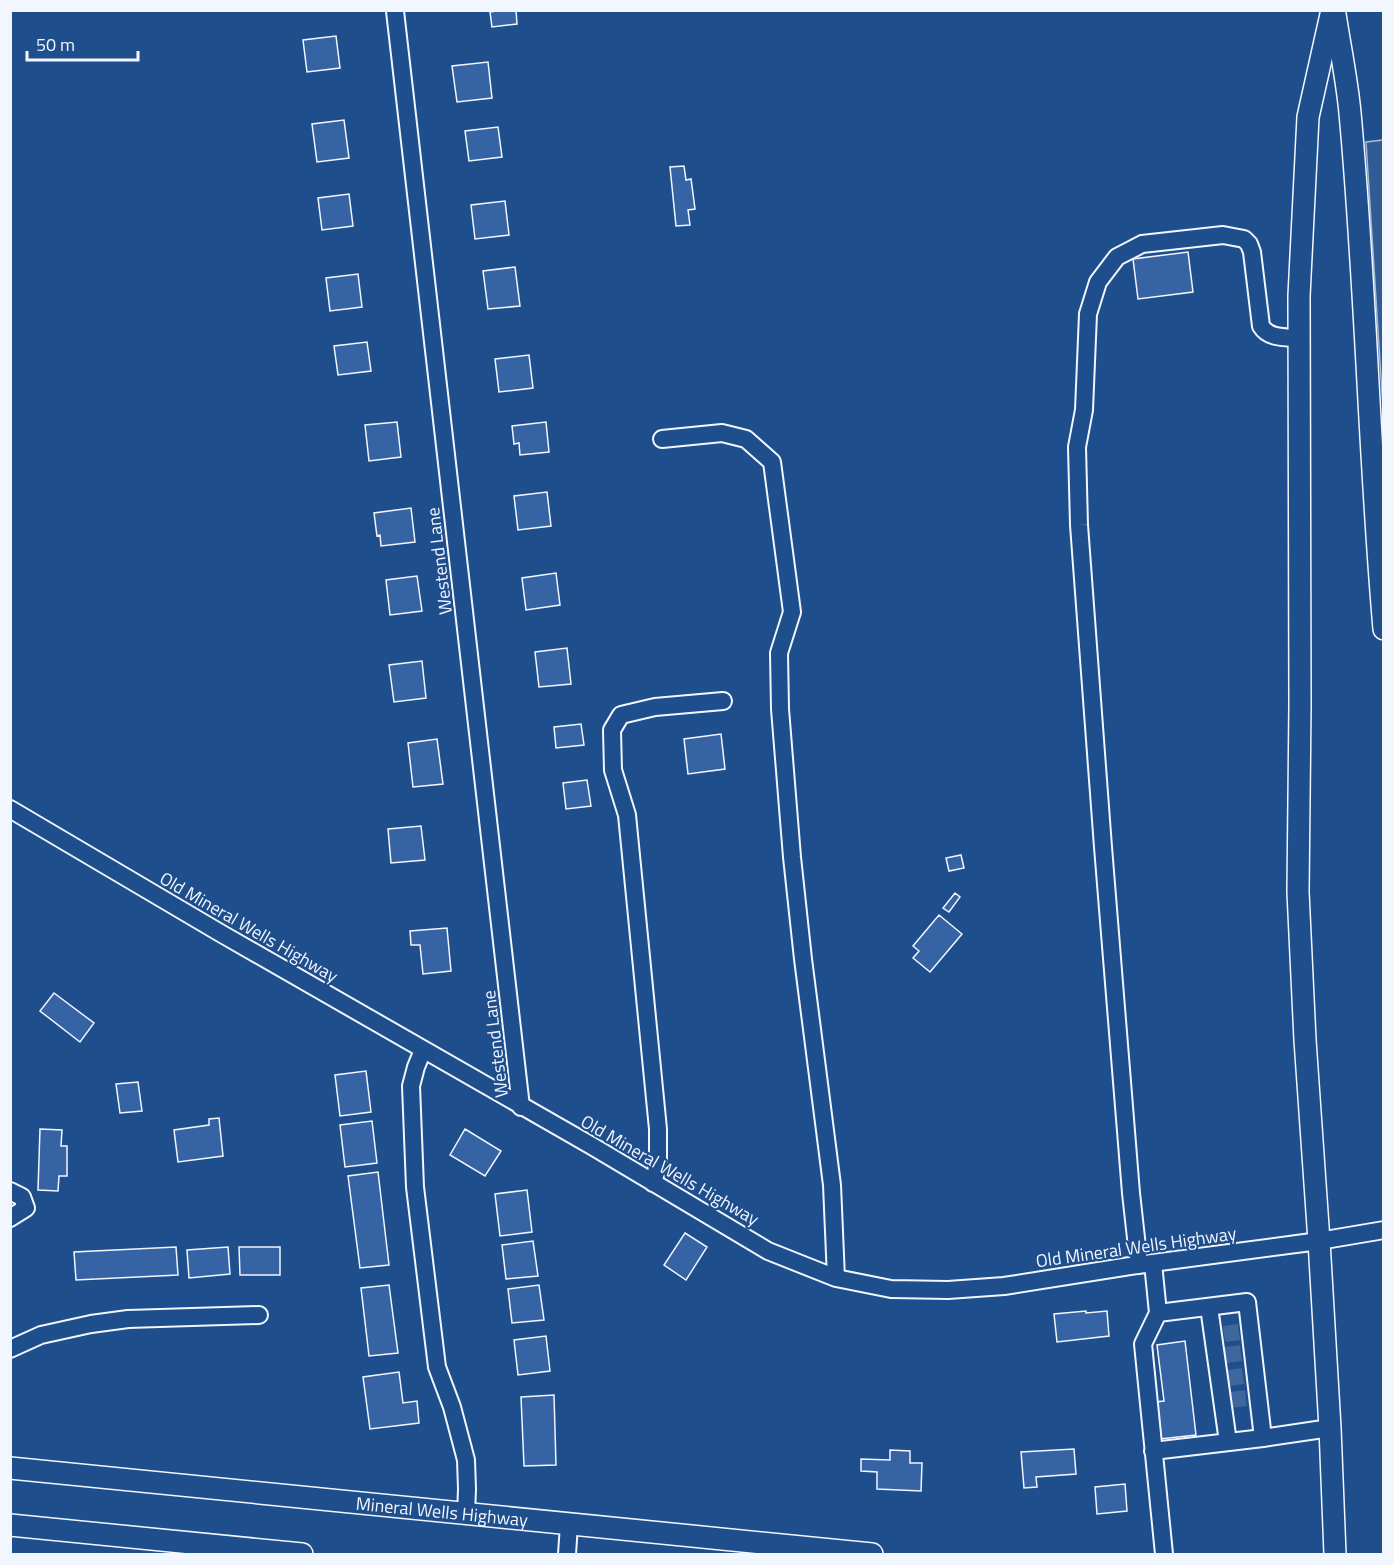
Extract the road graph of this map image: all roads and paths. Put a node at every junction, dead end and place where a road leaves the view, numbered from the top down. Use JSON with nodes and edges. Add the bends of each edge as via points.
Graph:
{"nodes":[{"id":1,"x":1333,"y":10,"type":"edge"},
{"id":2,"x":395,"y":11,"type":"edge"},
{"id":3,"x":1299,"y":338,"type":"junction"},
{"id":4,"x":662,"y":439,"type":"dead end"},
{"id":5,"x":1383,"y":629,"type":"edge"},
{"id":6,"x":723,"y":701,"type":"dead end"},
{"id":7,"x":10,"y":809,"type":"edge"},
{"id":8,"x":423,"y":1050,"type":"junction"},
{"id":9,"x":521,"y":1107,"type":"junction"},
{"id":10,"x":653,"y":1183,"type":"junction"},
{"id":11,"x":10,"y":1191,"type":"edge"},
{"id":12,"x":10,"y":1218,"type":"edge"},
{"id":13,"x":1383,"y":1230,"type":"edge"},
{"id":14,"x":1320,"y":1241,"type":"junction"},
{"id":15,"x":1146,"y":1264,"type":"junction"},
{"id":16,"x":836,"y":1278,"type":"junction"},
{"id":17,"x":1209,"y":1307,"type":"junction"},
{"id":18,"x":1158,"y":1313,"type":"junction"},
{"id":19,"x":259,"y":1315,"type":"dead end"},
{"id":20,"x":1232,"y":1333,"type":"junction"},
{"id":21,"x":10,"y":1349,"type":"edge"},
{"id":22,"x":1234,"y":1354,"type":"junction"},
{"id":23,"x":1236,"y":1377,"type":"junction"},
{"id":24,"x":1330,"y":1428,"type":"junction"},
{"id":25,"x":1263,"y":1438,"type":"junction"},
{"id":26,"x":1228,"y":1442,"type":"junction"},
{"id":27,"x":1153,"y":1451,"type":"junction"},
{"id":28,"x":10,"y":1468,"type":"edge"},
{"id":29,"x":466,"y":1514,"type":"junction"},
{"id":30,"x":570,"y":1525,"type":"junction"},
{"id":31,"x":10,"y":1526,"type":"edge"},
{"id":32,"x":1335,"y":1550,"type":"edge"},
{"id":33,"x":302,"y":1554,"type":"edge"},
{"id":34,"x":567,"y":1554,"type":"edge"},
{"id":35,"x":872,"y":1554,"type":"edge"},
{"id":36,"x":1164,"y":1554,"type":"edge"}],
"edges":[{"from":1,"to":3,"type":"main road","via":[[1308,117]]},
{"from":1,"to":5,"type":"main road","via":[[1350,111],[1363,270]]},
{"from":2,"to":9,"type":"street","name":"Westend Lane"},
{"from":3,"to":14,"type":"main road","via":[[1299,892]]},
{"from":3,"to":15,"type":"street","via":[[1265,333],[1249,244],[1244,239],[1223,235],[1142,244],[1118,257],[1098,282],[1088,314],[1084,410],[1077,447],[1079,525],[1131,1193]]},
{"from":4,"to":16,"type":"street","via":[[722,433],[746,439],[772,462],[792,612],[779,653],[780,709],[802,959],[832,1185]]},
{"from":6,"to":10,"type":"street","via":[[655,707],[621,715],[612,730],[613,770],[627,815],[657,1118],[658,1165]]},
{"from":7,"to":8,"type":"street","name":"Old Mineral Wells Highway"},
{"from":8,"to":9,"type":"street","name":"Old Mineral Wells Highway"},
{"from":8,"to":29,"type":"street","via":[[411,1086],[415,1187],[436,1367],[466,1460]]},
{"from":9,"to":10,"type":"street","name":"Old Mineral Wells Highway"},
{"from":10,"to":16,"type":"street","name":"Old Mineral Wells Highway","via":[[768,1251]]},
{"from":11,"to":12,"type":"street","via":[[22,1197],[26,1208]]},
{"from":13,"to":14,"type":"street","name":"Old Mineral Wells Highway"},
{"from":14,"to":15,"type":"street","name":"Old Mineral Wells Highway"},
{"from":14,"to":24,"type":"main road"},
{"from":15,"to":16,"type":"street","name":"Old Mineral Wells Highway","via":[[1004,1286],[948,1290],[891,1289]]},
{"from":15,"to":18,"type":"street"},
{"from":17,"to":18,"type":"street"},
{"from":17,"to":20,"type":"street"},
{"from":17,"to":20,"type":"street","via":[[1247,1302]]},
{"from":18,"to":27,"type":"street","via":[[1143,1344]]},
{"from":19,"to":21,"type":"street","via":[[128,1318],[41,1335]]},
{"from":20,"to":22,"type":"street"},
{"from":20,"to":22,"type":"street"},
{"from":22,"to":23,"type":"street"},
{"from":22,"to":23,"type":"street"},
{"from":23,"to":25,"type":"street","via":[[1253,1398]]},
{"from":23,"to":26,"type":"street","via":[[1226,1401]]},
{"from":24,"to":25,"type":"street"},
{"from":24,"to":32,"type":"main road"},
{"from":25,"to":26,"type":"street"},
{"from":26,"to":27,"type":"street"},
{"from":27,"to":36,"type":"street"},
{"from":28,"to":29,"type":"main road","name":"Mineral Wells Highway"},
{"from":29,"to":30,"type":"main road","name":"Mineral Wells Highway"},
{"from":30,"to":34,"type":"street"},
{"from":30,"to":35,"type":"main road","name":"Mineral Wells Highway"},
{"from":31,"to":33,"type":"main road"}]}
